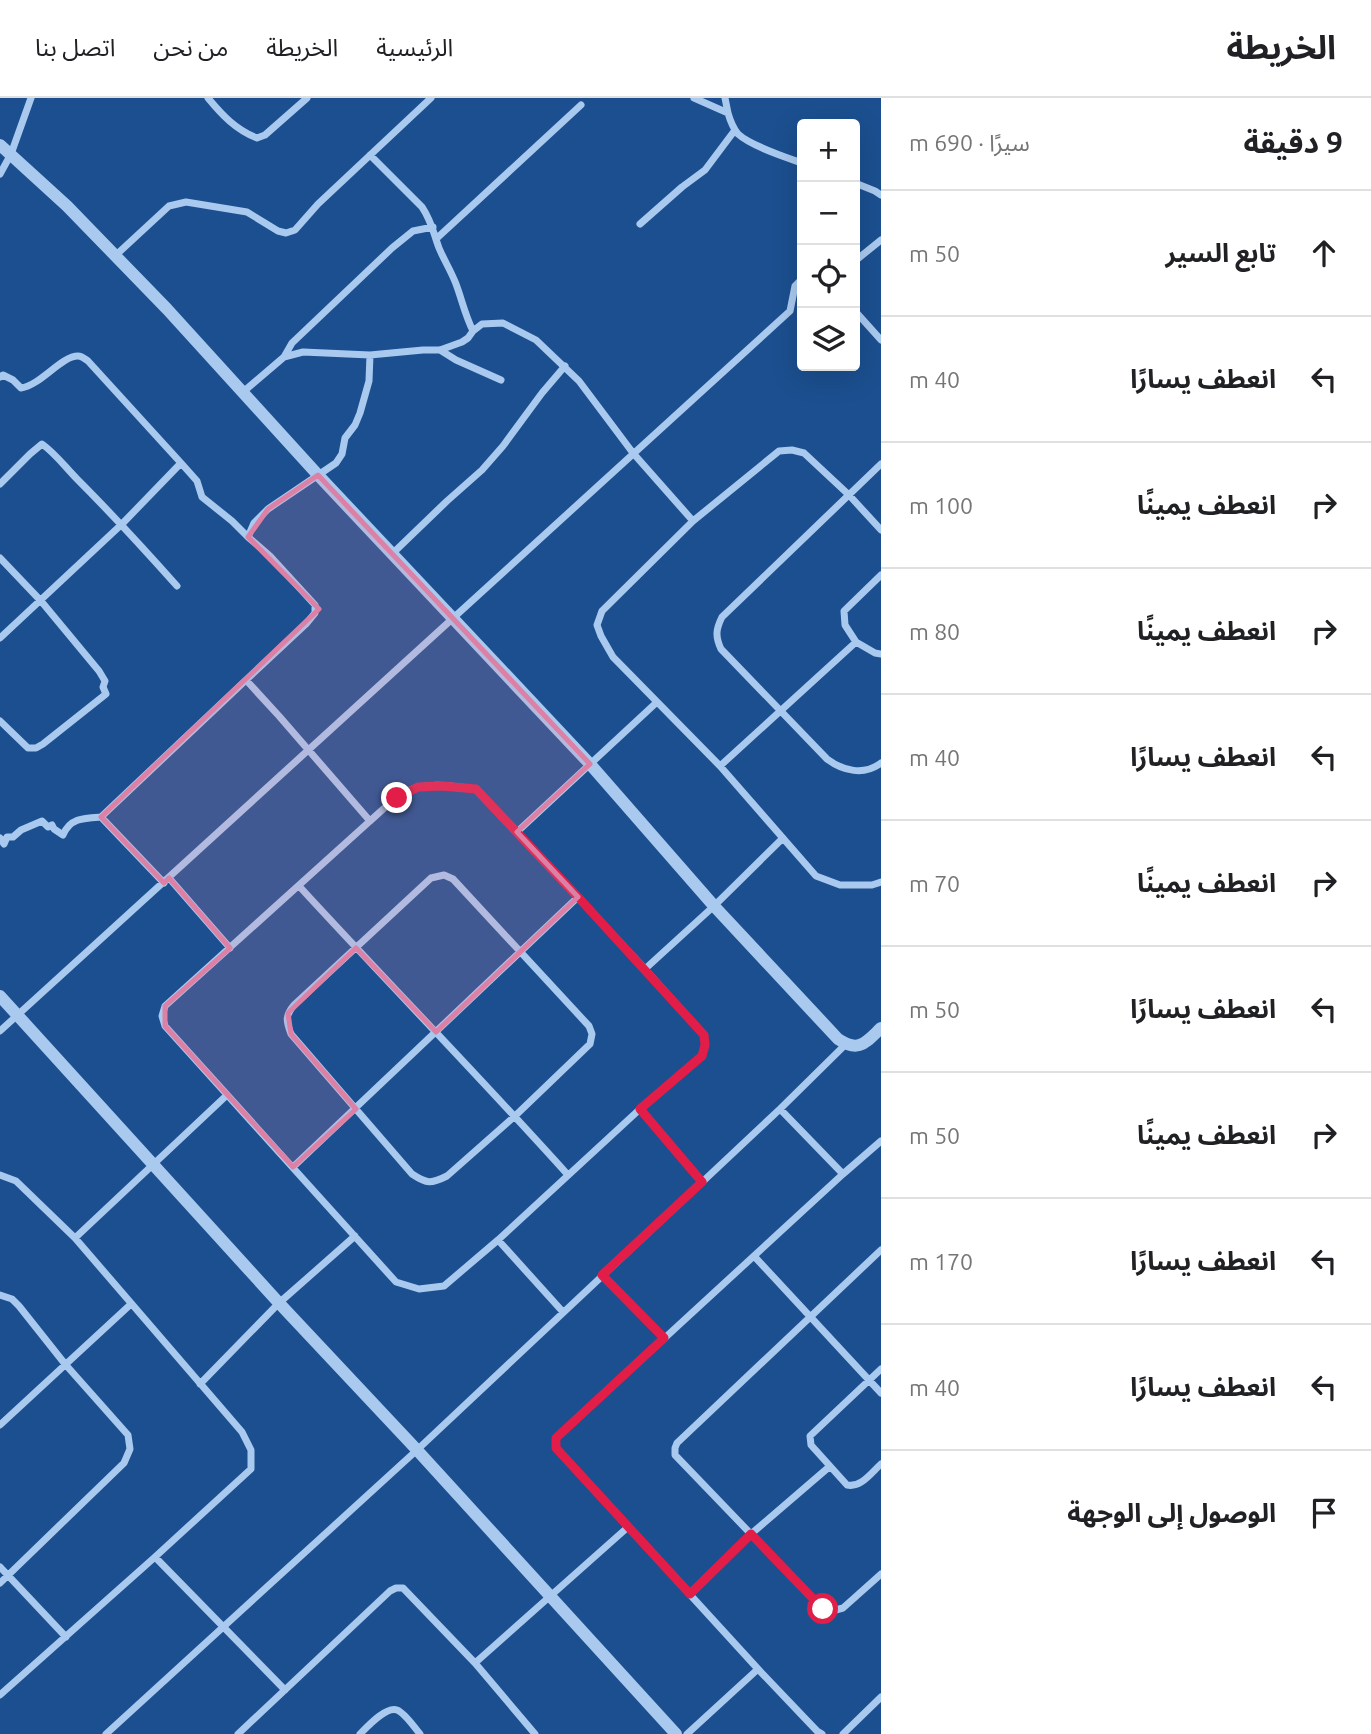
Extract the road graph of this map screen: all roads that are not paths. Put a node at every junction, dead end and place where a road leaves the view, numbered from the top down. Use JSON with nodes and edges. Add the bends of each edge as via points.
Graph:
{"nodes":[{"id":1,"x":31,"y":98,"type":"edge"},
{"id":2,"x":208,"y":98,"type":"edge"},
{"id":3,"x":307,"y":98,"type":"edge"},
{"id":4,"x":431,"y":98,"type":"edge"},
{"id":5,"x":694,"y":98,"type":"edge"},
{"id":6,"x":725,"y":98,"type":"edge"},
{"id":7,"x":581,"y":105,"type":"dead end"},
{"id":8,"x":728,"y":113,"type":"junction"},
{"id":9,"x":736,"y":130,"type":"junction"},
{"id":10,"x":0,"y":145,"type":"edge"},
{"id":11,"x":11,"y":155,"type":"junction"},
{"id":12,"x":370,"y":155,"type":"junction"},
{"id":13,"x":797,"y":161,"type":"edge"},
{"id":14,"x":0,"y":174,"type":"edge"},
{"id":15,"x":860,"y":186,"type":"edge"},
{"id":16,"x":881,"y":195,"type":"edge"},
{"id":17,"x":640,"y":224,"type":"dead end"},
{"id":18,"x":433,"y":227,"type":"junction"},
{"id":19,"x":436,"y":239,"type":"junction"},
{"id":20,"x":881,"y":240,"type":"edge"},
{"id":21,"x":116,"y":255,"type":"junction"},
{"id":22,"x":860,"y":257,"type":"edge"},
{"id":23,"x":797,"y":284,"type":"edge"},
{"id":24,"x":860,"y":317,"type":"edge"},
{"id":25,"x":473,"y":331,"type":"junction"},
{"id":26,"x":881,"y":340,"type":"edge"},
{"id":27,"x":440,"y":350,"type":"junction"},
{"id":28,"x":370,"y":355,"type":"junction"},
{"id":29,"x":284,"y":358,"type":"junction"},
{"id":30,"x":565,"y":366,"type":"junction"},
{"id":31,"x":0,"y":377,"type":"edge"},
{"id":32,"x":501,"y":380,"type":"dead end"},
{"id":33,"x":243,"y":392,"type":"junction"},
{"id":34,"x":634,"y":453,"type":"junction"},
{"id":35,"x":181,"y":463,"type":"junction"},
{"id":36,"x":881,"y":464,"type":"edge"},
{"id":37,"x":318,"y":475,"type":"junction"},
{"id":38,"x":0,"y":484,"type":"edge"},
{"id":39,"x":849,"y":495,"type":"junction"},
{"id":40,"x":693,"y":521,"type":"junction"},
{"id":41,"x":122,"y":524,"type":"junction"},
{"id":42,"x":881,"y":530,"type":"edge"},
{"id":43,"x":248,"y":537,"type":"junction"},
{"id":44,"x":392,"y":554,"type":"junction"},
{"id":45,"x":0,"y":558,"type":"edge"},
{"id":46,"x":881,"y":575,"type":"edge"},
{"id":47,"x":177,"y":586,"type":"dead end"},
{"id":48,"x":41,"y":601,"type":"junction"},
{"id":49,"x":453,"y":619,"type":"junction"},
{"id":50,"x":0,"y":638,"type":"edge"},
{"id":51,"x":856,"y":642,"type":"junction"},
{"id":52,"x":881,"y":654,"type":"edge"},
{"id":53,"x":246,"y":680,"type":"junction"},
{"id":54,"x":657,"y":702,"type":"junction"},
{"id":55,"x":781,"y":711,"type":"junction"},
{"id":56,"x":0,"y":721,"type":"edge"},
{"id":57,"x":309,"y":750,"type":"junction"},
{"id":58,"x":881,"y":763,"type":"edge"},
{"id":59,"x":590,"y":764,"type":"junction"},
{"id":60,"x":720,"y":766,"type":"junction"},
{"id":61,"x":101,"y":817,"type":"junction"},
{"id":62,"x":370,"y":821,"type":"junction"},
{"id":63,"x":517,"y":832,"type":"junction"},
{"id":64,"x":0,"y":838,"type":"edge"},
{"id":65,"x":783,"y":838,"type":"junction"},
{"id":66,"x":167,"y":880,"type":"junction"},
{"id":67,"x":881,"y":883,"type":"edge"},
{"id":68,"x":299,"y":886,"type":"junction"},
{"id":69,"x":578,"y":897,"type":"junction"},
{"id":70,"x":714,"y":906,"type":"junction"},
{"id":71,"x":230,"y":948,"type":"junction"},
{"id":72,"x":356,"y":948,"type":"junction"},
{"id":73,"x":521,"y":950,"type":"junction"},
{"id":74,"x":645,"y":969,"type":"junction"},
{"id":75,"x":0,"y":996,"type":"edge"},
{"id":76,"x":18,"y":1016,"type":"junction"},
{"id":77,"x":881,"y":1028,"type":"edge"},
{"id":78,"x":0,"y":1031,"type":"edge"},
{"id":79,"x":436,"y":1032,"type":"junction"},
{"id":80,"x":846,"y":1044,"type":"junction"},
{"id":81,"x":227,"y":1095,"type":"junction"},
{"id":82,"x":356,"y":1109,"type":"junction"},
{"id":83,"x":640,"y":1109,"type":"junction"},
{"id":84,"x":780,"y":1109,"type":"junction"},
{"id":85,"x":515,"y":1116,"type":"junction"},
{"id":86,"x":881,"y":1141,"type":"edge"},
{"id":87,"x":154,"y":1164,"type":"junction"},
{"id":88,"x":293,"y":1167,"type":"junction"},
{"id":89,"x":843,"y":1174,"type":"junction"},
{"id":90,"x":0,"y":1175,"type":"edge"},
{"id":91,"x":568,"y":1175,"type":"junction"},
{"id":92,"x":702,"y":1182,"type":"junction"},
{"id":93,"x":355,"y":1236,"type":"junction"},
{"id":94,"x":75,"y":1238,"type":"junction"},
{"id":95,"x":498,"y":1240,"type":"junction"},
{"id":96,"x":881,"y":1250,"type":"edge"},
{"id":97,"x":754,"y":1256,"type":"junction"},
{"id":98,"x":602,"y":1275,"type":"junction"},
{"id":99,"x":0,"y":1295,"type":"edge"},
{"id":100,"x":279,"y":1303,"type":"junction"},
{"id":101,"x":131,"y":1304,"type":"junction"},
{"id":102,"x":563,"y":1312,"type":"junction"},
{"id":103,"x":810,"y":1316,"type":"junction"},
{"id":104,"x":664,"y":1338,"type":"junction"},
{"id":105,"x":65,"y":1364,"type":"junction"},
{"id":106,"x":881,"y":1369,"type":"edge"},
{"id":107,"x":870,"y":1380,"type":"junction"},
{"id":108,"x":200,"y":1384,"type":"junction"},
{"id":109,"x":881,"y":1393,"type":"edge"},
{"id":110,"x":0,"y":1425,"type":"edge"},
{"id":111,"x":416,"y":1450,"type":"junction"},
{"id":112,"x":881,"y":1464,"type":"edge"},
{"id":113,"x":829,"y":1467,"type":"junction"},
{"id":114,"x":628,"y":1527,"type":"junction"},
{"id":115,"x":751,"y":1534,"type":"junction"},
{"id":116,"x":155,"y":1557,"type":"junction"},
{"id":117,"x":0,"y":1567,"type":"edge"},
{"id":118,"x":881,"y":1574,"type":"edge"},
{"id":119,"x":8,"y":1576,"type":"junction"},
{"id":120,"x":0,"y":1583,"type":"edge"},
{"id":121,"x":690,"y":1594,"type":"junction"},
{"id":122,"x":550,"y":1597,"type":"junction"},
{"id":123,"x":222,"y":1628,"type":"junction"},
{"id":124,"x":66,"y":1637,"type":"junction"},
{"id":125,"x":475,"y":1663,"type":"junction"},
{"id":126,"x":758,"y":1669,"type":"junction"},
{"id":127,"x":285,"y":1690,"type":"junction"},
{"id":128,"x":0,"y":1695,"type":"edge"},
{"id":129,"x":881,"y":1697,"type":"edge"},
{"id":130,"x":106,"y":1734,"type":"edge"},
{"id":131,"x":238,"y":1734,"type":"edge"},
{"id":132,"x":360,"y":1734,"type":"edge"},
{"id":133,"x":420,"y":1734,"type":"edge"},
{"id":134,"x":535,"y":1734,"type":"edge"},
{"id":135,"x":676,"y":1734,"type":"edge"},
{"id":136,"x":687,"y":1734,"type":"edge"},
{"id":137,"x":822,"y":1734,"type":"edge"},
{"id":138,"x":843,"y":1734,"type":"edge"}],
"edges":[{"from":1,"to":11,"type":"street"},
{"from":2,"to":3,"type":"street","via":[[230,123],[257,138]]},
{"from":4,"to":12,"type":"street"},
{"from":5,"to":8,"type":"street"},
{"from":6,"to":8,"type":"street"},
{"from":7,"to":19,"type":"street"},
{"from":8,"to":9,"type":"street"},
{"from":9,"to":13,"type":"street","via":[[753,143]]},
{"from":9,"to":17,"type":"street","via":[[705,170]]},
{"from":10,"to":11,"type":"street"},
{"from":11,"to":14,"type":"street"},
{"from":11,"to":21,"type":"street"},
{"from":12,"to":18,"type":"street","via":[[422,207]]},
{"from":12,"to":21,"type":"street","via":[[295,230],[278,231],[247,212],[186,202],[169,206]]},
{"from":15,"to":16,"type":"street"},
{"from":18,"to":19,"type":"street"},
{"from":18,"to":29,"type":"street","via":[[413,231],[392,248],[292,343]]},
{"from":19,"to":25,"type":"street"},
{"from":20,"to":22,"type":"street"},
{"from":21,"to":33,"type":"street"},
{"from":23,"to":34,"type":"street","via":[[790,312]]},
{"from":24,"to":26,"type":"street"},
{"from":25,"to":27,"type":"street","via":[[463,342]]},
{"from":25,"to":30,"type":"street","via":[[482,324],[503,323],[536,340]]},
{"from":27,"to":28,"type":"street"},
{"from":27,"to":32,"type":"street"},
{"from":28,"to":29,"type":"street","via":[[303,352]]},
{"from":28,"to":37,"type":"street","via":[[369,381],[355,425],[336,463]]},
{"from":29,"to":33,"type":"street"},
{"from":30,"to":34,"type":"street"},
{"from":30,"to":44,"type":"street","via":[[482,470]]},
{"from":31,"to":35,"type":"street","via":[[21,388],[29,387],[62,363],[83,357]]},
{"from":33,"to":37,"type":"street"},
{"from":34,"to":40,"type":"street"},
{"from":34,"to":49,"type":"street"},
{"from":35,"to":41,"type":"street"},
{"from":35,"to":43,"type":"street","via":[[197,481],[202,497]]},
{"from":36,"to":39,"type":"street"},
{"from":37,"to":43,"type":"street","via":[[268,509]]},
{"from":37,"to":44,"type":"street"},
{"from":38,"to":41,"type":"street","via":[[42,444]]},
{"from":39,"to":40,"type":"street","via":[[804,453],[779,451]]},
{"from":39,"to":42,"type":"street"},
{"from":39,"to":55,"type":"street","via":[[722,617],[717,628],[721,649]]},
{"from":40,"to":54,"type":"street","via":[[603,611],[597,625],[613,657]]},
{"from":41,"to":47,"type":"street"},
{"from":41,"to":48,"type":"street"},
{"from":43,"to":53,"type":"street","via":[[316,609],[306,625]]},
{"from":44,"to":49,"type":"street"},
{"from":45,"to":48,"type":"street"},
{"from":46,"to":51,"type":"street","via":[[844,611],[845,625]]},
{"from":48,"to":50,"type":"street"},
{"from":48,"to":56,"type":"street","via":[[99,671],[106,694],[36,748],[28,748]]},
{"from":49,"to":57,"type":"street"},
{"from":49,"to":59,"type":"street"},
{"from":51,"to":52,"type":"street"},
{"from":51,"to":55,"type":"street"},
{"from":53,"to":57,"type":"street"},
{"from":53,"to":61,"type":"street"},
{"from":54,"to":59,"type":"street"},
{"from":54,"to":60,"type":"street"},
{"from":55,"to":58,"type":"street","via":[[837,767],[855,772]]},
{"from":55,"to":60,"type":"street"},
{"from":57,"to":62,"type":"street"},
{"from":57,"to":66,"type":"street"},
{"from":59,"to":63,"type":"street"},
{"from":59,"to":70,"type":"street"},
{"from":60,"to":65,"type":"street"},
{"from":61,"to":64,"type":"street","via":[[73,822],[63,835],[42,821],[7,837],[4,844]]},
{"from":61,"to":66,"type":"street"},
{"from":62,"to":63,"type":"street","via":[[418,787],[442,786],[476,789]]},
{"from":62,"to":68,"type":"street"},
{"from":63,"to":69,"type":"street"},
{"from":65,"to":67,"type":"street","via":[[816,876],[840,885]]},
{"from":65,"to":70,"type":"street"},
{"from":66,"to":71,"type":"street"},
{"from":66,"to":76,"type":"street"},
{"from":68,"to":71,"type":"street"},
{"from":68,"to":72,"type":"street"},
{"from":69,"to":73,"type":"street"},
{"from":69,"to":74,"type":"street"},
{"from":70,"to":74,"type":"street"},
{"from":70,"to":80,"type":"street"},
{"from":71,"to":81,"type":"street","via":[[165,1006],[162,1016],[165,1026]]},
{"from":72,"to":73,"type":"street","via":[[431,878],[444,875]]},
{"from":72,"to":79,"type":"street"},
{"from":72,"to":82,"type":"street","via":[[294,1005],[287,1022],[291,1034]]},
{"from":73,"to":79,"type":"street"},
{"from":73,"to":85,"type":"street","via":[[592,1034],[590,1044]]},
{"from":74,"to":83,"type":"street","via":[[704,1035],[705,1045],[702,1056]]},
{"from":75,"to":76,"type":"street"},
{"from":76,"to":78,"type":"street"},
{"from":76,"to":87,"type":"street"},
{"from":77,"to":80,"type":"street","via":[[864,1044]]},
{"from":79,"to":82,"type":"street"},
{"from":79,"to":85,"type":"street"},
{"from":80,"to":84,"type":"street"},
{"from":81,"to":87,"type":"street"},
{"from":81,"to":88,"type":"street"},
{"from":82,"to":85,"type":"street","via":[[424,1182],[447,1175]]},
{"from":82,"to":88,"type":"street"},
{"from":83,"to":91,"type":"street"},
{"from":83,"to":92,"type":"street"},
{"from":84,"to":89,"type":"street"},
{"from":84,"to":92,"type":"street"},
{"from":85,"to":91,"type":"street"},
{"from":86,"to":89,"type":"street"},
{"from":87,"to":94,"type":"street"},
{"from":87,"to":100,"type":"street"},
{"from":88,"to":93,"type":"street"},
{"from":89,"to":97,"type":"street"},
{"from":90,"to":94,"type":"street","via":[[16,1181]]},
{"from":91,"to":95,"type":"street"},
{"from":92,"to":98,"type":"street"},
{"from":93,"to":95,"type":"street","via":[[396,1282],[419,1289],[444,1286]]},
{"from":93,"to":100,"type":"street"},
{"from":94,"to":101,"type":"street"},
{"from":95,"to":102,"type":"street"},
{"from":96,"to":103,"type":"street"},
{"from":97,"to":103,"type":"street"},
{"from":97,"to":104,"type":"street"},
{"from":98,"to":102,"type":"street"},
{"from":98,"to":104,"type":"street"},
{"from":99,"to":105,"type":"street","via":[[19,1306]]},
{"from":100,"to":108,"type":"street"},
{"from":100,"to":111,"type":"street"},
{"from":101,"to":105,"type":"street"},
{"from":101,"to":108,"type":"street"},
{"from":102,"to":111,"type":"street"},
{"from":103,"to":107,"type":"street"},
{"from":103,"to":115,"type":"street","via":[[675,1448],[675,1455]]},
{"from":104,"to":114,"type":"street","via":[[555,1443]]},
{"from":105,"to":110,"type":"street"},
{"from":105,"to":119,"type":"street","via":[[128,1435],[130,1449],[124,1463]]},
{"from":106,"to":107,"type":"street"},
{"from":107,"to":109,"type":"street"},
{"from":107,"to":113,"type":"street","via":[[810,1436],[811,1445]]},
{"from":108,"to":116,"type":"street","via":[[242,1432],[251,1450],[251,1469]]},
{"from":111,"to":122,"type":"street"},
{"from":111,"to":123,"type":"street"},
{"from":112,"to":113,"type":"street","via":[[854,1486]]},
{"from":113,"to":115,"type":"street"},
{"from":114,"to":121,"type":"street"},
{"from":114,"to":122,"type":"street"},
{"from":115,"to":118,"type":"street","via":[[823,1609],[843,1608]]},
{"from":115,"to":121,"type":"street"},
{"from":116,"to":123,"type":"street"},
{"from":116,"to":124,"type":"street"},
{"from":117,"to":119,"type":"street"},
{"from":119,"to":120,"type":"street"},
{"from":119,"to":124,"type":"street"},
{"from":121,"to":126,"type":"street"},
{"from":122,"to":125,"type":"street"},
{"from":122,"to":135,"type":"street"},
{"from":123,"to":127,"type":"street"},
{"from":123,"to":130,"type":"street"},
{"from":124,"to":128,"type":"street"},
{"from":125,"to":127,"type":"street","via":[[403,1588],[396,1588]]},
{"from":125,"to":134,"type":"street"},
{"from":126,"to":136,"type":"street"},
{"from":126,"to":137,"type":"street"},
{"from":127,"to":131,"type":"street"},
{"from":129,"to":138,"type":"street"},
{"from":132,"to":133,"type":"street","via":[[391,1709],[398,1710]]}]}
